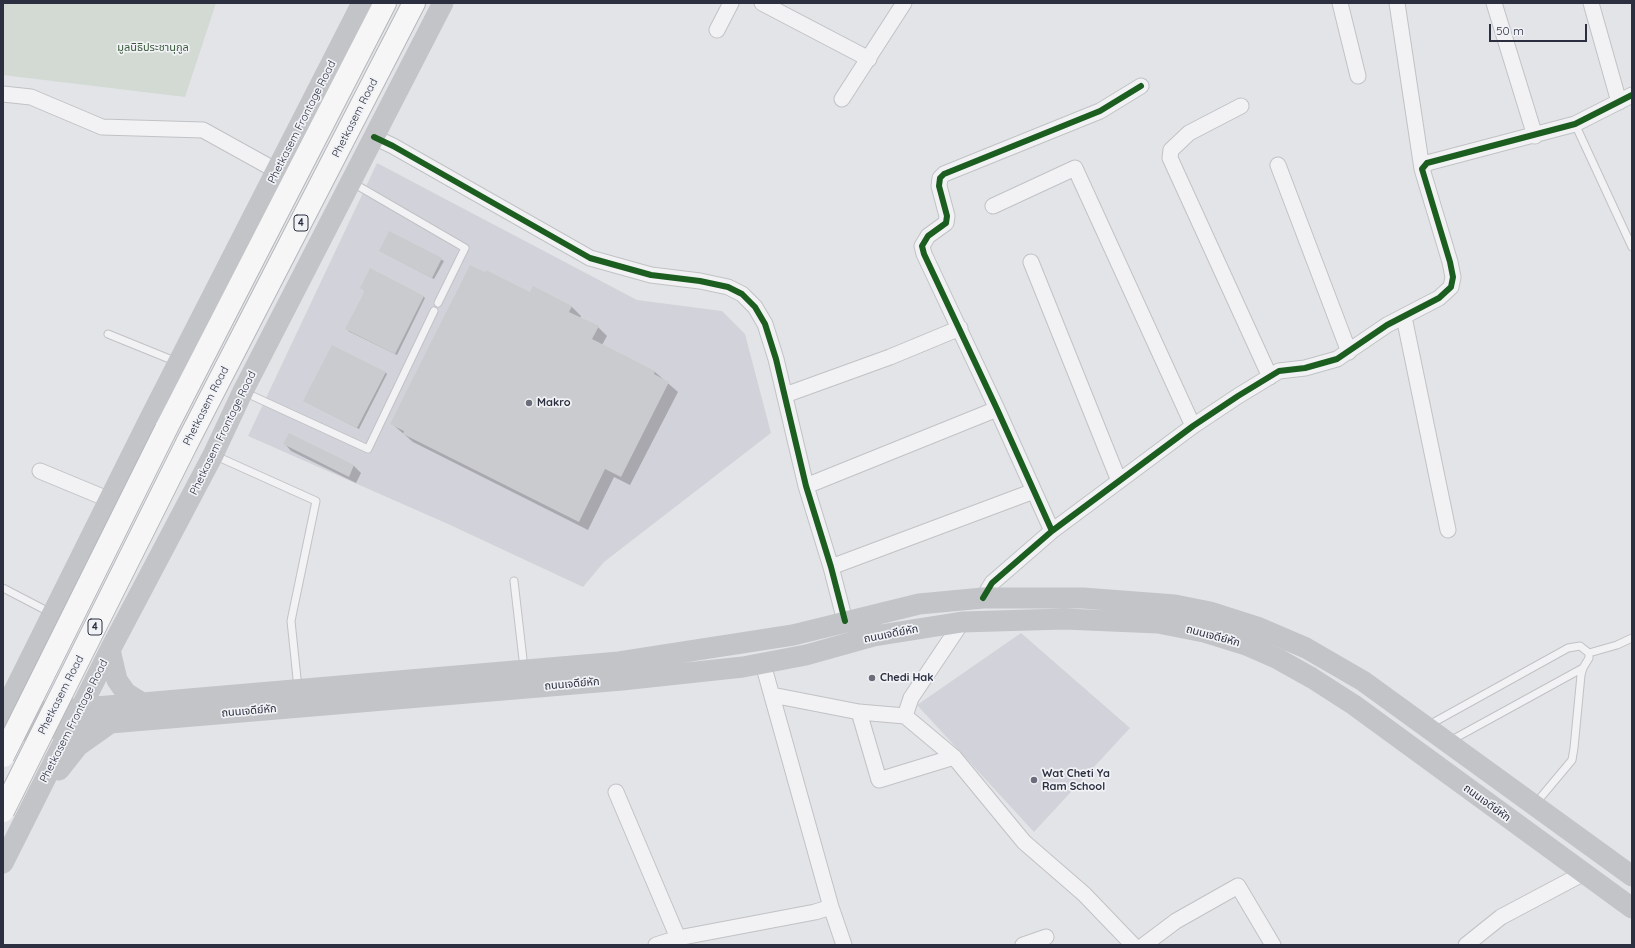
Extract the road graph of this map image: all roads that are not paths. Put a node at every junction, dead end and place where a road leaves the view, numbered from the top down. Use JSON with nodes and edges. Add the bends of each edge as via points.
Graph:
{"nodes":[{"id":1,"x":362,"y":3,"type":"edge"},
{"id":2,"x":385,"y":3,"type":"edge"},
{"id":3,"x":414,"y":3,"type":"edge"},
{"id":4,"x":443,"y":3,"type":"edge"},
{"id":5,"x":731,"y":3,"type":"edge"},
{"id":6,"x":762,"y":3,"type":"edge"},
{"id":7,"x":904,"y":3,"type":"edge"},
{"id":8,"x":1340,"y":3,"type":"edge"},
{"id":9,"x":1397,"y":3,"type":"edge"},
{"id":10,"x":1494,"y":3,"type":"edge"},
{"id":11,"x":1591,"y":3,"type":"edge"},
{"id":12,"x":717,"y":30,"type":"dead end"},
{"id":13,"x":869,"y":59,"type":"junction"},
{"id":14,"x":1358,"y":76,"type":"dead end"},
{"id":15,"x":1141,"y":86,"type":"dead end"},
{"id":16,"x":3,"y":94,"type":"edge"},
{"id":17,"x":1625,"y":98,"type":"edge"},
{"id":18,"x":842,"y":99,"type":"dead end"},
{"id":19,"x":1241,"y":106,"type":"dead end"},
{"id":20,"x":1575,"y":124,"type":"junction"},
{"id":21,"x":1535,"y":136,"type":"junction"},
{"id":22,"x":374,"y":137,"type":"junction"},
{"id":23,"x":1278,"y":165,"type":"dead end"},
{"id":24,"x":1422,"y":169,"type":"junction"},
{"id":25,"x":277,"y":171,"type":"junction"},
{"id":26,"x":351,"y":182,"type":"junction"},
{"id":27,"x":993,"y":206,"type":"dead end"},
{"id":28,"x":1632,"y":247,"type":"edge"},
{"id":29,"x":1031,"y":262,"type":"dead end"},
{"id":30,"x":438,"y":303,"type":"dead end"},
{"id":31,"x":434,"y":311,"type":"dead end"},
{"id":32,"x":1404,"y":317,"type":"junction"},
{"id":33,"x":960,"y":328,"type":"junction"},
{"id":34,"x":108,"y":334,"type":"dead end"},
{"id":35,"x":1349,"y":352,"type":"junction"},
{"id":36,"x":179,"y":363,"type":"junction"},
{"id":37,"x":1270,"y":377,"type":"junction"},
{"id":38,"x":243,"y":391,"type":"junction"},
{"id":39,"x":785,"y":395,"type":"junction"},
{"id":40,"x":997,"y":409,"type":"junction"},
{"id":41,"x":1194,"y":426,"type":"junction"},
{"id":42,"x":213,"y":455,"type":"junction"},
{"id":43,"x":40,"y":471,"type":"dead end"},
{"id":44,"x":1119,"y":481,"type":"junction"},
{"id":45,"x":806,"y":486,"type":"junction"},
{"id":46,"x":1034,"y":491,"type":"junction"},
{"id":47,"x":110,"y":500,"type":"junction"},
{"id":48,"x":1448,"y":530,"type":"dead end"},
{"id":49,"x":1052,"y":531,"type":"junction"},
{"id":50,"x":831,"y":566,"type":"junction"},
{"id":51,"x":514,"y":581,"type":"dead end"},
{"id":52,"x":3,"y":588,"type":"edge"},
{"id":53,"x":983,"y":598,"type":"junction"},
{"id":54,"x":52,"y":614,"type":"junction"},
{"id":55,"x":845,"y":621,"type":"junction"},
{"id":56,"x":962,"y":622,"type":"junction"},
{"id":57,"x":1632,"y":638,"type":"edge"},
{"id":58,"x":110,"y":650,"type":"junction"},
{"id":59,"x":1589,"y":653,"type":"junction"},
{"id":60,"x":33,"y":654,"type":"junction"},
{"id":61,"x":763,"y":664,"type":"junction"},
{"id":62,"x":1583,"y":668,"type":"junction"},
{"id":63,"x":524,"y":670,"type":"junction"},
{"id":64,"x":3,"y":683,"type":"edge"},
{"id":65,"x":298,"y":690,"type":"junction"},
{"id":66,"x":772,"y":695,"type":"junction"},
{"id":67,"x":142,"y":703,"type":"junction"},
{"id":68,"x":859,"y":712,"type":"junction"},
{"id":69,"x":3,"y":714,"type":"edge"},
{"id":70,"x":905,"y":716,"type":"junction"},
{"id":71,"x":75,"y":717,"type":"junction"},
{"id":72,"x":111,"y":723,"type":"junction"},
{"id":73,"x":1427,"y":726,"type":"junction"},
{"id":74,"x":3,"y":732,"type":"edge"},
{"id":75,"x":1448,"y":742,"type":"junction"},
{"id":76,"x":3,"y":756,"type":"edge"},
{"id":77,"x":954,"y":757,"type":"junction"},
{"id":78,"x":40,"y":786,"type":"junction"},
{"id":79,"x":616,"y":792,"type":"dead end"},
{"id":80,"x":1535,"y":805,"type":"junction"},
{"id":81,"x":3,"y":811,"type":"edge"},
{"id":82,"x":3,"y":863,"type":"edge"},
{"id":83,"x":1584,"y":873,"type":"junction"},
{"id":84,"x":1632,"y":876,"type":"edge"},
{"id":85,"x":831,"y":907,"type":"junction"},
{"id":86,"x":1632,"y":908,"type":"edge"},
{"id":87,"x":1046,"y":937,"type":"dead end"},
{"id":88,"x":678,"y":938,"type":"junction"},
{"id":89,"x":656,"y":945,"type":"edge"},
{"id":90,"x":844,"y":945,"type":"edge"},
{"id":91,"x":1023,"y":945,"type":"edge"},
{"id":92,"x":1134,"y":945,"type":"edge"},
{"id":93,"x":1144,"y":945,"type":"edge"},
{"id":94,"x":1273,"y":945,"type":"edge"},
{"id":95,"x":1466,"y":945,"type":"edge"}],
"edges":[{"from":1,"to":25,"type":"main road","name":"Phetkasem Frontage Road"},
{"from":2,"to":76,"type":"highway","number":"4","bridge":true,"via":[[166,429]]},
{"from":3,"to":81,"type":"highway","name":"Phetkasem Road","number":"4","bridge":true,"via":[[187,443]]},
{"from":4,"to":22,"type":"main road","name":"Phetkasem Frontage Road","number":"4"},
{"from":5,"to":12,"type":"street"},
{"from":6,"to":13,"type":"street"},
{"from":7,"to":13,"type":"street"},
{"from":8,"to":14,"type":"street"},
{"from":9,"to":24,"type":"street"},
{"from":10,"to":21,"type":"street"},
{"from":11,"to":17,"type":"street"},
{"from":13,"to":18,"type":"street"},
{"from":15,"to":33,"type":"street","via":[[1100,111],[944,174],[940,178],[939,186],[947,216],[946,223],[928,236],[922,246]]},
{"from":16,"to":25,"type":"street","via":[[31,97],[102,127],[203,130]]},
{"from":17,"to":20,"type":"street"},
{"from":19,"to":37,"type":"street","via":[[1189,133],[1172,150],[1170,158]]},
{"from":20,"to":21,"type":"street"},
{"from":20,"to":28,"type":"lane"},
{"from":21,"to":24,"type":"street","via":[[1436,160],[1427,163]]},
{"from":22,"to":26,"type":"main road","name":"Phetkasem Frontage Road","number":"4"},
{"from":22,"to":39,"type":"street","via":[[590,258],[651,275],[728,287],[742,294],[755,306],[765,324]]},
{"from":23,"to":35,"type":"street"},
{"from":24,"to":32,"type":"street","via":[[1454,277],[1451,287],[1439,298]]},
{"from":25,"to":36,"type":"main road","name":"Phetkasem Frontage Road"},
{"from":26,"to":30,"type":"lane","via":[[465,248]]},
{"from":26,"to":38,"type":"main road","name":"Phetkasem Frontage Road","number":"4"},
{"from":27,"to":41,"type":"street","via":[[1075,168]]},
{"from":29,"to":44,"type":"street"},
{"from":31,"to":38,"type":"lane","via":[[368,449]]},
{"from":32,"to":35,"type":"street","via":[[1370,336]]},
{"from":32,"to":48,"type":"street"},
{"from":33,"to":39,"type":"street","via":[[890,357]]},
{"from":33,"to":40,"type":"street"},
{"from":34,"to":36,"type":"lane"},
{"from":35,"to":37,"type":"street","via":[[1328,362],[1279,372]]},
{"from":36,"to":47,"type":"main road","name":"Phetkasem Frontage Road"},
{"from":37,"to":41,"type":"street"},
{"from":38,"to":42,"type":"main road","name":"Phetkasem Frontage Road","number":"4"},
{"from":39,"to":45,"type":"street"},
{"from":40,"to":45,"type":"street"},
{"from":40,"to":46,"type":"street"},
{"from":41,"to":44,"type":"street"},
{"from":42,"to":58,"type":"main road","name":"Phetkasem Frontage Road","number":"4"},
{"from":42,"to":65,"type":"lane","via":[[316,501],[291,621]]},
{"from":43,"to":47,"type":"street"},
{"from":44,"to":49,"type":"street"},
{"from":45,"to":50,"type":"street"},
{"from":46,"to":49,"type":"street"},
{"from":46,"to":50,"type":"street"},
{"from":47,"to":54,"type":"main road","name":"Phetkasem Frontage Road"},
{"from":49,"to":53,"type":"street","via":[[992,583]]},
{"from":50,"to":55,"type":"street"},
{"from":51,"to":63,"type":"lane"},
{"from":52,"to":54,"type":"lane"},
{"from":53,"to":55,"type":"main road","name":"ถนนเจดีย์หัก","via":[[919,604]]},
{"from":53,"to":73,"type":"main road","name":"ถนนเจดีย์หัก","via":[[1083,598],[1175,605],[1210,612],[1257,627],[1306,648],[1363,681]]},
{"from":54,"to":60,"type":"main road","name":"Phetkasem Frontage Road"},
{"from":55,"to":63,"type":"main road","name":"ถนนเจดีย์หัก","via":[[793,635],[730,646],[619,662]]},
{"from":56,"to":61,"type":"main road","name":"ถนนเจดีย์หัก","via":[[874,636]]},
{"from":56,"to":70,"type":"street","via":[[911,698]]},
{"from":56,"to":83,"type":"main road","name":"ถนนเจดีย์หัก","via":[[1064,619],[1158,623],[1204,632],[1246,645],[1285,663],[1348,702]]},
{"from":57,"to":59,"type":"lane"},
{"from":58,"to":67,"type":"main road","via":[[117,680],[126,693]]},
{"from":58,"to":71,"type":"main road","name":"Phetkasem Frontage Road","number":"4"},
{"from":59,"to":62,"type":"lane"},
{"from":59,"to":73,"type":"lane","via":[[1580,646],[1568,648]]},
{"from":60,"to":64,"type":"main road","via":[[13,667]]},
{"from":60,"to":69,"type":"main road","name":"Phetkasem Frontage Road"},
{"from":61,"to":66,"type":"street"},
{"from":61,"to":72,"type":"main road","name":"ถนนเจดีย์หัก","via":[[622,680]]},
{"from":62,"to":75,"type":"lane"},
{"from":62,"to":80,"type":"lane","via":[[1580,676],[1572,760]]},
{"from":63,"to":65,"type":"main road","name":"ถนนเจดีย์หัก"},
{"from":65,"to":67,"type":"main road","name":"ถนนเจดีย์หัก"},
{"from":66,"to":68,"type":"street"},
{"from":66,"to":85,"type":"street"},
{"from":67,"to":71,"type":"main road","name":"ถนนเจดีย์หัก"},
{"from":68,"to":70,"type":"street"},
{"from":68,"to":77,"type":"street","via":[[879,780]]},
{"from":69,"to":71,"type":"main road"},
{"from":70,"to":77,"type":"street"},
{"from":71,"to":72,"type":"main road","name":"ถนนเจดีย์หัก"},
{"from":71,"to":74,"type":"main road"},
{"from":71,"to":78,"type":"main road","name":"Phetkasem Frontage Road","number":"4"},
{"from":72,"to":78,"type":"main road","via":[[78,746],[65,765]]},
{"from":73,"to":75,"type":"main road","name":"ถนนเจดีย์หัก"},
{"from":75,"to":80,"type":"main road","name":"ถนนเจดีย์หัก"},
{"from":77,"to":92,"type":"street","via":[[1024,842],[1084,894]]},
{"from":78,"to":82,"type":"main road","name":"Phetkasem Frontage Road","number":"4"},
{"from":79,"to":88,"type":"street"},
{"from":80,"to":84,"type":"main road","name":"ถนนเจดีย์หัก"},
{"from":83,"to":86,"type":"main road","name":"ถนนเจดีย์หัก"},
{"from":83,"to":95,"type":"street","via":[[1501,917]]},
{"from":85,"to":88,"type":"street"},
{"from":85,"to":90,"type":"street"},
{"from":87,"to":91,"type":"street"},
{"from":88,"to":89,"type":"street"},
{"from":93,"to":94,"type":"street","via":[[1176,921],[1238,886]]}]}
